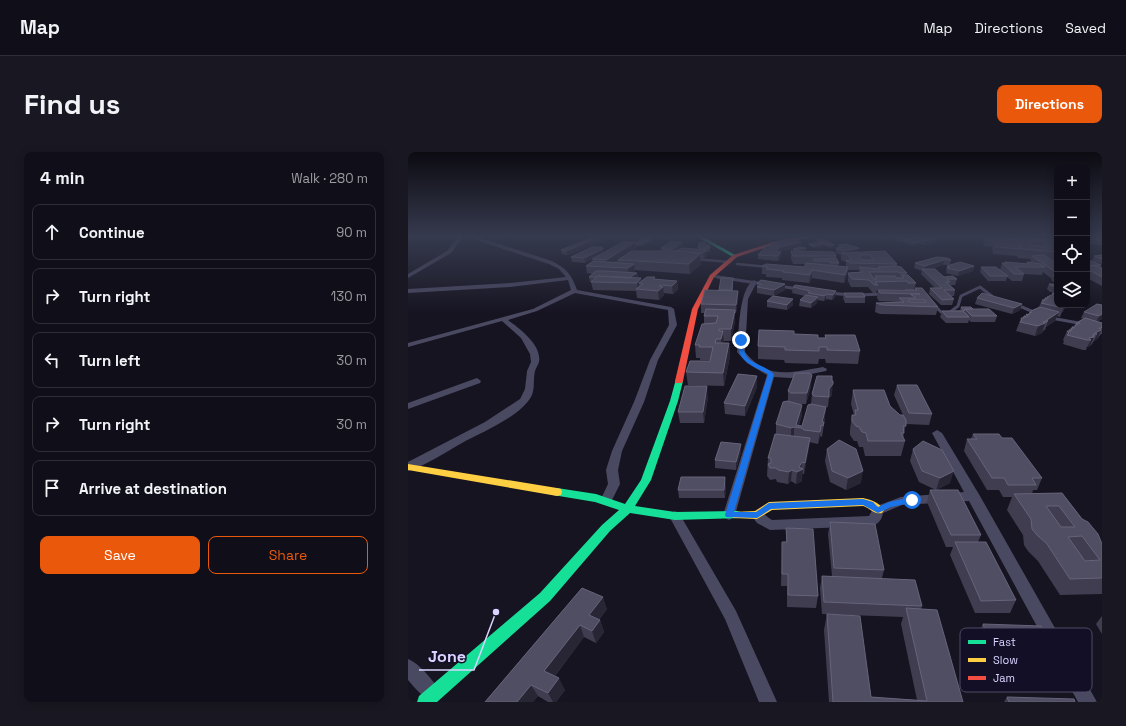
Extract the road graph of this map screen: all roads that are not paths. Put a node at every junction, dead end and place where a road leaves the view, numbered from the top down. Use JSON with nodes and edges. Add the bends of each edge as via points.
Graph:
{"nodes":[{"id":1,"x":431,"y":263,"type":"edge"},
{"id":2,"x":549,"y":263,"type":"edge"},
{"id":3,"x":732,"y":263,"type":"edge"},
{"id":4,"x":744,"y":263,"type":"edge"},
{"id":5,"x":776,"y":268,"type":"edge"},
{"id":6,"x":408,"y":276,"type":"edge"},
{"id":7,"x":712,"y":276,"type":"junction"},
{"id":8,"x":569,"y":278,"type":"junction"},
{"id":9,"x":758,"y":283,"type":"joint"},
{"id":10,"x":777,"y":286,"type":"edge"},
{"id":11,"x":800,"y":289,"type":"edge"},
{"id":12,"x":408,"y":291,"type":"edge"},
{"id":13,"x":574,"y":291,"type":"junction"},
{"id":14,"x":823,"y":292,"type":"edge"},
{"id":15,"x":892,"y":294,"type":"edge"},
{"id":16,"x":996,"y":298,"type":"edge"},
{"id":17,"x":932,"y":303,"type":"edge"},
{"id":18,"x":1009,"y":303,"type":"edge"},
{"id":19,"x":503,"y":319,"type":"junction"},
{"id":20,"x":1088,"y":324,"type":"edge"},
{"id":21,"x":408,"y":345,"type":"edge"},
{"id":22,"x":823,"y":369,"type":"dead end"},
{"id":23,"x":771,"y":374,"type":"junction"},
{"id":24,"x":477,"y":381,"type":"dead end"},
{"id":25,"x":408,"y":406,"type":"edge"},
{"id":26,"x":937,"y":432,"type":"dead end"},
{"id":27,"x":408,"y":467,"type":"edge"},
{"id":28,"x":974,"y":496,"type":"junction"},
{"id":29,"x":606,"y":501,"type":"junction"},
{"id":30,"x":628,"y":509,"type":"junction"},
{"id":31,"x":878,"y":510,"type":"junction"},
{"id":32,"x":729,"y":515,"type":"junction"},
{"id":33,"x":757,"y":515,"type":"junction"},
{"id":34,"x":675,"y":516,"type":"junction"},
{"id":35,"x":1047,"y":628,"type":"edge"},
{"id":36,"x":408,"y":667,"type":"edge"},
{"id":37,"x":1082,"y":692,"type":"edge"},
{"id":38,"x":428,"y":698,"type":"edge"},
{"id":39,"x":768,"y":702,"type":"edge"},
{"id":40,"x":1088,"y":702,"type":"edge"}],
"edges":[{"from":1,"to":6,"type":"street"},
{"from":2,"to":8,"type":"street","via":[[567,272]]},
{"from":3,"to":7,"type":"main road"},
{"from":4,"to":5,"type":"lane"},
{"from":7,"to":9,"type":"lane"},
{"from":7,"to":30,"type":"main road","via":[[695,309],[674,401],[646,480]]},
{"from":8,"to":12,"type":"street","via":[[510,286]]},
{"from":8,"to":13,"type":"street"},
{"from":9,"to":23,"type":"street","via":[[744,299],[741,352],[753,365]]},
{"from":10,"to":11,"type":"lane"},
{"from":13,"to":19,"type":"street","via":[[535,310]]},
{"from":13,"to":29,"type":"street","via":[[671,309],[673,324],[654,360],[618,451],[612,470],[614,484]]},
{"from":14,"to":15,"type":"lane","via":[[846,295]]},
{"from":16,"to":17,"type":"lane","via":[[989,296],[980,287],[961,296],[958,306],[949,313],[941,312]]},
{"from":18,"to":20,"type":"lane","via":[[1046,317]]},
{"from":19,"to":21,"type":"street"},
{"from":19,"to":27,"type":"street","via":[[528,341],[534,353],[531,388],[523,402],[501,417]]},
{"from":22,"to":23,"type":"street","via":[[786,376]]},
{"from":23,"to":32,"type":"street"},
{"from":24,"to":25,"type":"street"},
{"from":26,"to":28,"type":"street"},
{"from":27,"to":29,"type":"main road"},
{"from":28,"to":31,"type":"street","via":[[901,501]]},
{"from":28,"to":35,"type":"street"},
{"from":29,"to":30,"type":"main road"},
{"from":30,"to":34,"type":"main road"},
{"from":30,"to":38,"type":"main road","via":[[606,528],[545,597]]},
{"from":31,"to":33,"type":"main road","via":[[863,502],[769,506]]},
{"from":31,"to":33,"type":"street","via":[[872,521],[770,525]]},
{"from":32,"to":33,"type":"main road"},
{"from":32,"to":34,"type":"main road"},
{"from":34,"to":39,"type":"street","via":[[731,616]]},
{"from":36,"to":38,"type":"street"},
{"from":37,"to":40,"type":"street"}]}
